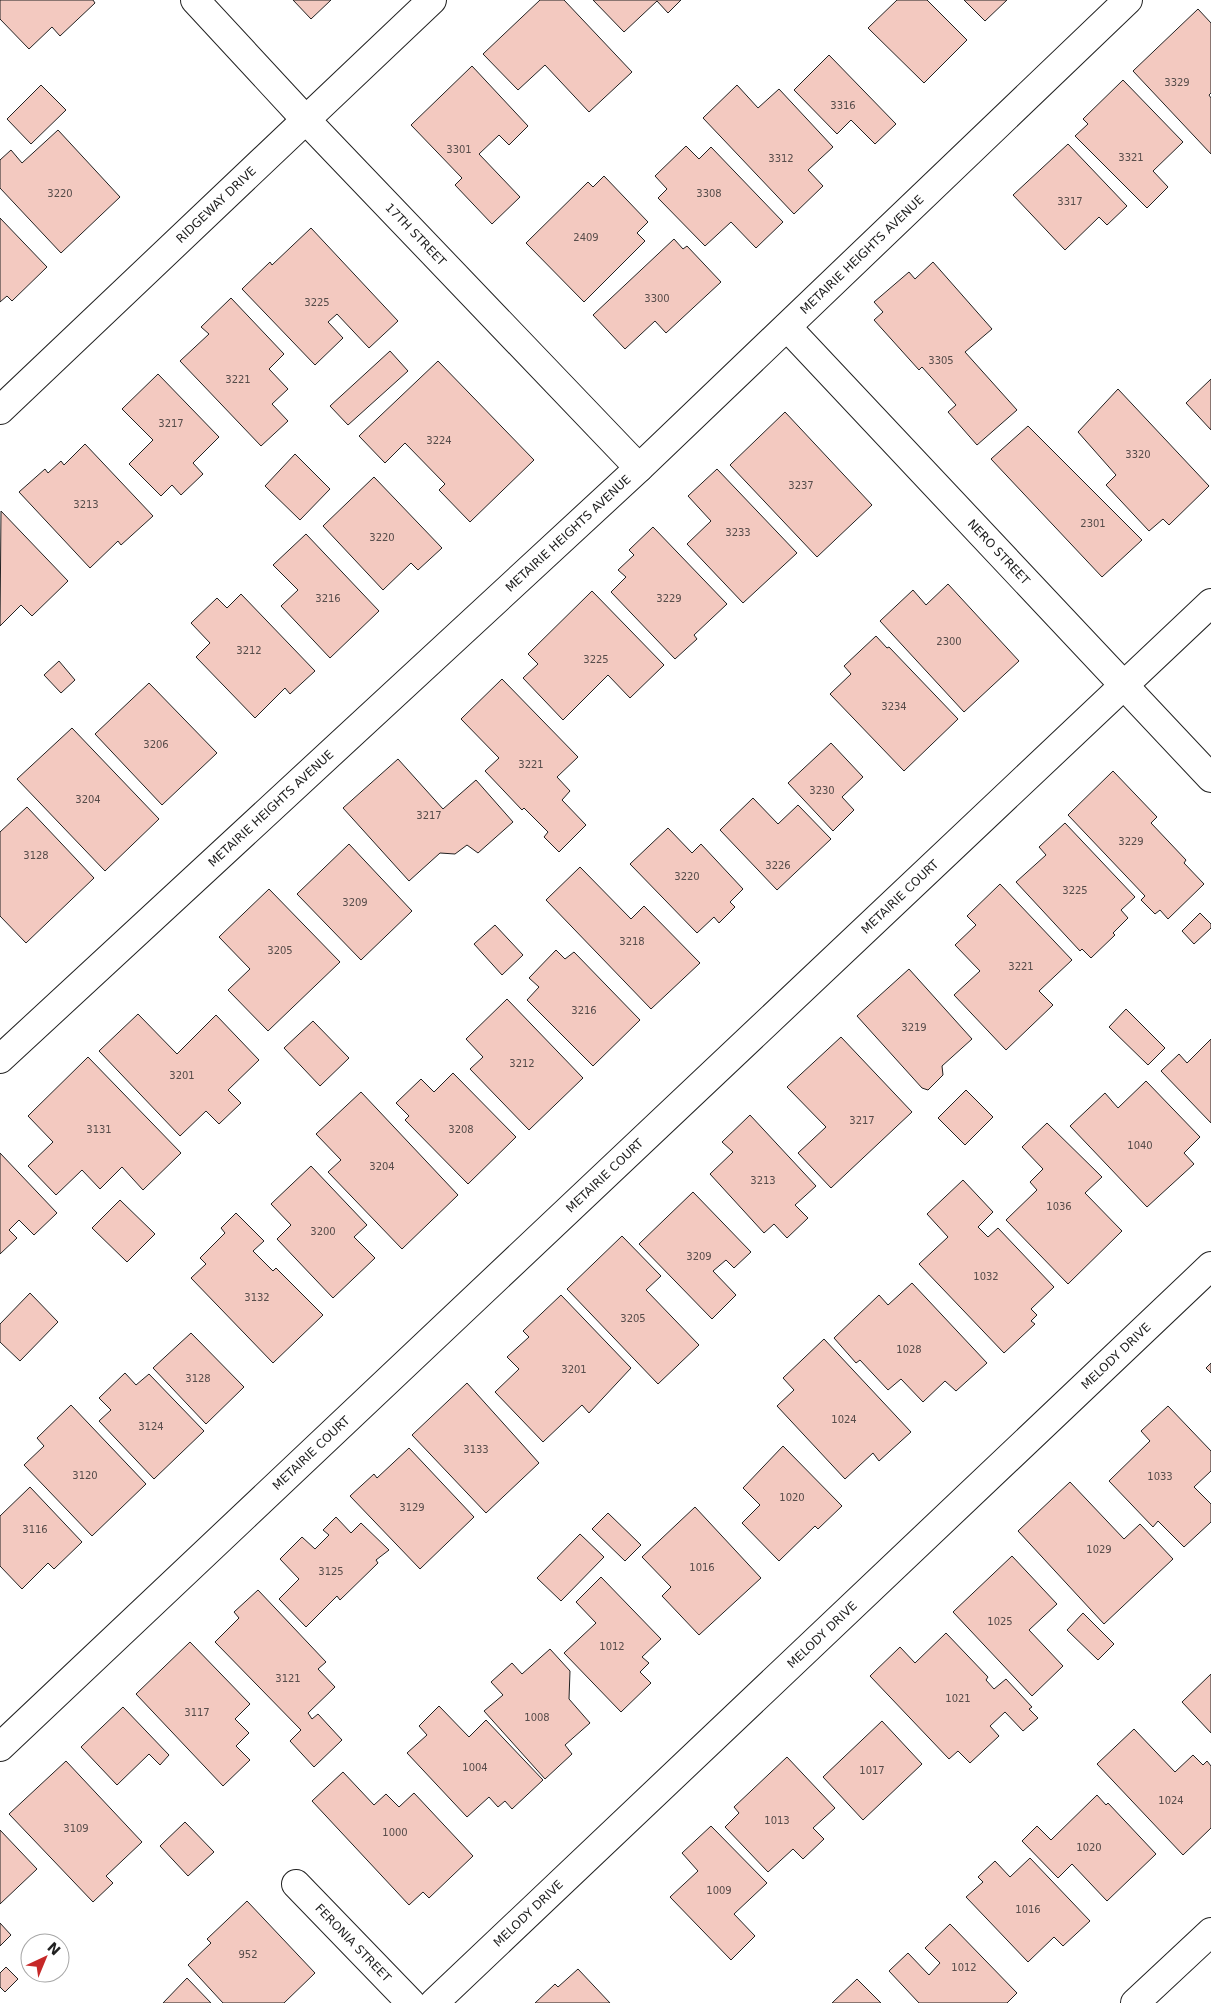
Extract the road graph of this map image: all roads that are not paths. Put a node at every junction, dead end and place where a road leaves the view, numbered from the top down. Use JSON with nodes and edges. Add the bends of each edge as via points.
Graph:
{"nodes":[{"id":1,"x":195,"y":0,"type":"edge"},
{"id":2,"x":432,"y":0,"type":"edge"},
{"id":3,"x":1128,"y":0,"type":"edge"},
{"id":4,"x":306,"y":120,"type":"junction"},
{"id":5,"x":787,"y":327,"type":"junction"},
{"id":6,"x":0,"y":410,"type":"edge"},
{"id":7,"x":639,"y":468,"type":"junction"},
{"id":8,"x":1211,"y":603,"type":"edge"},
{"id":9,"x":1123,"y":686,"type":"junction"},
{"id":10,"x":1211,"y":778,"type":"edge"},
{"id":11,"x":0,"y":1059,"type":"edge"},
{"id":12,"x":1211,"y":1266,"type":"edge"},
{"id":13,"x":0,"y":1747,"type":"edge"},
{"id":14,"x":296,"y":1884,"type":"dead end"},
{"id":15,"x":1211,"y":1932,"type":"edge"},
{"id":16,"x":411,"y":2003,"type":"edge"},
{"id":17,"x":434,"y":2003,"type":"edge"},
{"id":18,"x":1135,"y":2003,"type":"edge"}],
"edges":[{"from":1,"to":4,"type":"street","name":"17TH STREET"},
{"from":2,"to":4,"type":"street","name":"RIDGEWAY DRIVE"},
{"from":3,"to":5,"type":"street","name":"METAIRIE HEIGHTS AVENUE"},
{"from":4,"to":6,"type":"street","name":"RIDGEWAY DRIVE"},
{"from":4,"to":7,"type":"street","name":"17TH STREET"},
{"from":5,"to":7,"type":"street","name":"METAIRIE HEIGHTS AVENUE"},
{"from":5,"to":9,"type":"street","name":"NERO STREET"},
{"from":7,"to":11,"type":"street","name":"METAIRIE HEIGHTS AVENUE"},
{"from":8,"to":9,"type":"street","name":"METAIRIE COURT"},
{"from":9,"to":10,"type":"street","name":"NERO STREET"},
{"from":9,"to":13,"type":"street","name":"METAIRIE COURT"},
{"from":12,"to":17,"type":"street","name":"MELODY DRIVE"},
{"from":14,"to":16,"type":"street","name":"FERONIA STREET"},
{"from":15,"to":18,"type":"street"}]}
